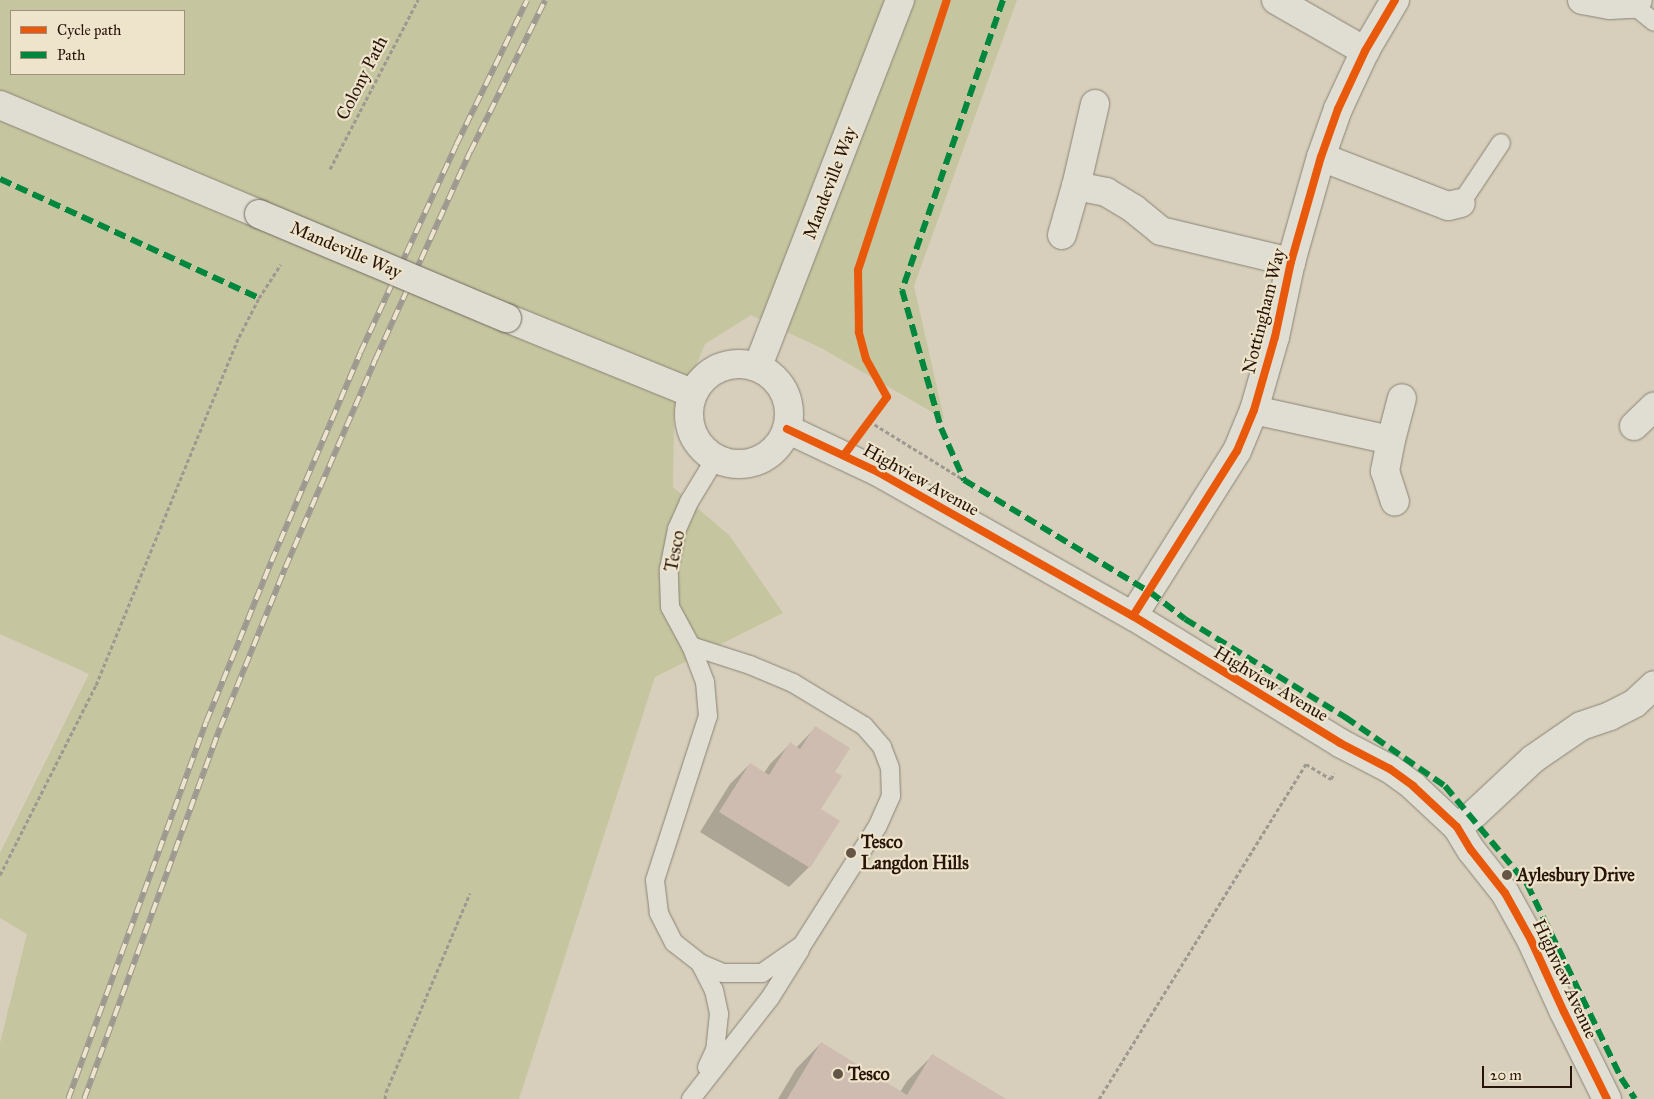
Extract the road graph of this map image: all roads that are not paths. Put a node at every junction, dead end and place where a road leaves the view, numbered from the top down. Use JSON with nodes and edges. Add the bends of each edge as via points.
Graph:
{"nodes":[{"id":1,"x":900,"y":0,"type":"edge"},
{"id":2,"x":1276,"y":0,"type":"edge"},
{"id":3,"x":1395,"y":0,"type":"edge"},
{"id":4,"x":1582,"y":0,"type":"edge"},
{"id":5,"x":1635,"y":2,"type":"edge"},
{"id":6,"x":1654,"y":22,"type":"edge"},
{"id":7,"x":1365,"y":51,"type":"junction"},
{"id":8,"x":1095,"y":104,"type":"dead end"},
{"id":9,"x":0,"y":105,"type":"edge"},
{"id":10,"x":1501,"y":143,"type":"dead end"},
{"id":11,"x":1321,"y":157,"type":"junction"},
{"id":12,"x":1076,"y":186,"type":"junction"},
{"id":13,"x":1461,"y":203,"type":"joint"},
{"id":14,"x":1062,"y":235,"type":"dead end"},
{"id":15,"x":1291,"y":262,"type":"junction"},
{"id":16,"x":758,"y":366,"type":"junction"},
{"id":17,"x":692,"y":393,"type":"junction"},
{"id":18,"x":1402,"y":398,"type":"dead end"},
{"id":19,"x":1654,"y":407,"type":"edge"},
{"id":20,"x":1254,"y":410,"type":"junction"},
{"id":21,"x":1634,"y":426,"type":"dead end"},
{"id":22,"x":787,"y":429,"type":"junction"},
{"id":23,"x":1391,"y":440,"type":"junction"},
{"id":24,"x":715,"y":459,"type":"junction"},
{"id":25,"x":1394,"y":501,"type":"dead end"},
{"id":26,"x":1133,"y":616,"type":"junction"},
{"id":27,"x":691,"y":646,"type":"junction"},
{"id":28,"x":1653,"y":688,"type":"edge"},
{"id":29,"x":1457,"y":827,"type":"junction"},
{"id":30,"x":802,"y":945,"type":"junction"},
{"id":31,"x":700,"y":964,"type":"junction"},
{"id":32,"x":694,"y":1094,"type":"edge"},
{"id":33,"x":1607,"y":1099,"type":"edge"}],
"edges":[{"from":1,"to":16,"type":"street","name":"Mandeville Way"},
{"from":2,"to":7,"type":"street"},
{"from":3,"to":7,"type":"street","name":"Nottingham Way"},
{"from":4,"to":5,"type":"street","via":[[1610,5]]},
{"from":5,"to":6,"type":"lane"},
{"from":7,"to":11,"type":"street","name":"Nottingham Way","via":[[1338,109]]},
{"from":8,"to":12,"type":"street"},
{"from":9,"to":17,"type":"street","name":"Mandeville Way","bridge":true},
{"from":10,"to":13,"type":"lane"},
{"from":11,"to":13,"type":"street","via":[[1448,206]]},
{"from":11,"to":15,"type":"street","name":"Nottingham Way"},
{"from":12,"to":14,"type":"street"},
{"from":12,"to":15,"type":"street","via":[[1106,192],[1161,231]]},
{"from":15,"to":20,"type":"street","name":"Nottingham Way"},
{"from":16,"to":17,"type":"street","via":[[733,363],[711,371]]},
{"from":16,"to":22,"type":"street","via":[[780,383],[786,395],[789,407]]},
{"from":17,"to":24,"type":"street","via":[[688,420],[691,431],[696,443]]},
{"from":18,"to":23,"type":"street"},
{"from":19,"to":21,"type":"street"},
{"from":20,"to":23,"type":"street"},
{"from":20,"to":26,"type":"street","name":"Nottingham Way","via":[[1237,451],[1213,492]]},
{"from":22,"to":24,"type":"street","via":[[779,445],[758,461],[745,464]]},
{"from":22,"to":26,"type":"street","name":"Highview Avenue","via":[[878,472]]},
{"from":23,"to":25,"type":"street","via":[[1385,471]]},
{"from":24,"to":27,"type":"lane","name":"Tesco","via":[[677,529],[669,569],[670,607]]},
{"from":26,"to":29,"type":"street","name":"Highview Avenue","via":[[1350,749],[1390,769]]},
{"from":27,"to":30,"type":"lane","via":[[793,683],[864,726],[882,747],[890,768],[891,796],[877,828]]},
{"from":27,"to":31,"type":"lane","name":"Tesco","via":[[705,682],[708,716],[655,880],[659,912],[674,943]]},
{"from":28,"to":29,"type":"street","via":[[1635,703],[1581,726],[1533,759]]},
{"from":29,"to":33,"type":"street","name":"Highview Avenue","via":[[1505,893],[1531,940]]},
{"from":30,"to":31,"type":"lane","via":[[762,973],[723,973]]},
{"from":30,"to":32,"type":"lane","via":[[770,998]]},
{"from":31,"to":32,"type":"lane","via":[[714,990],[719,1014],[715,1050]]}]}
